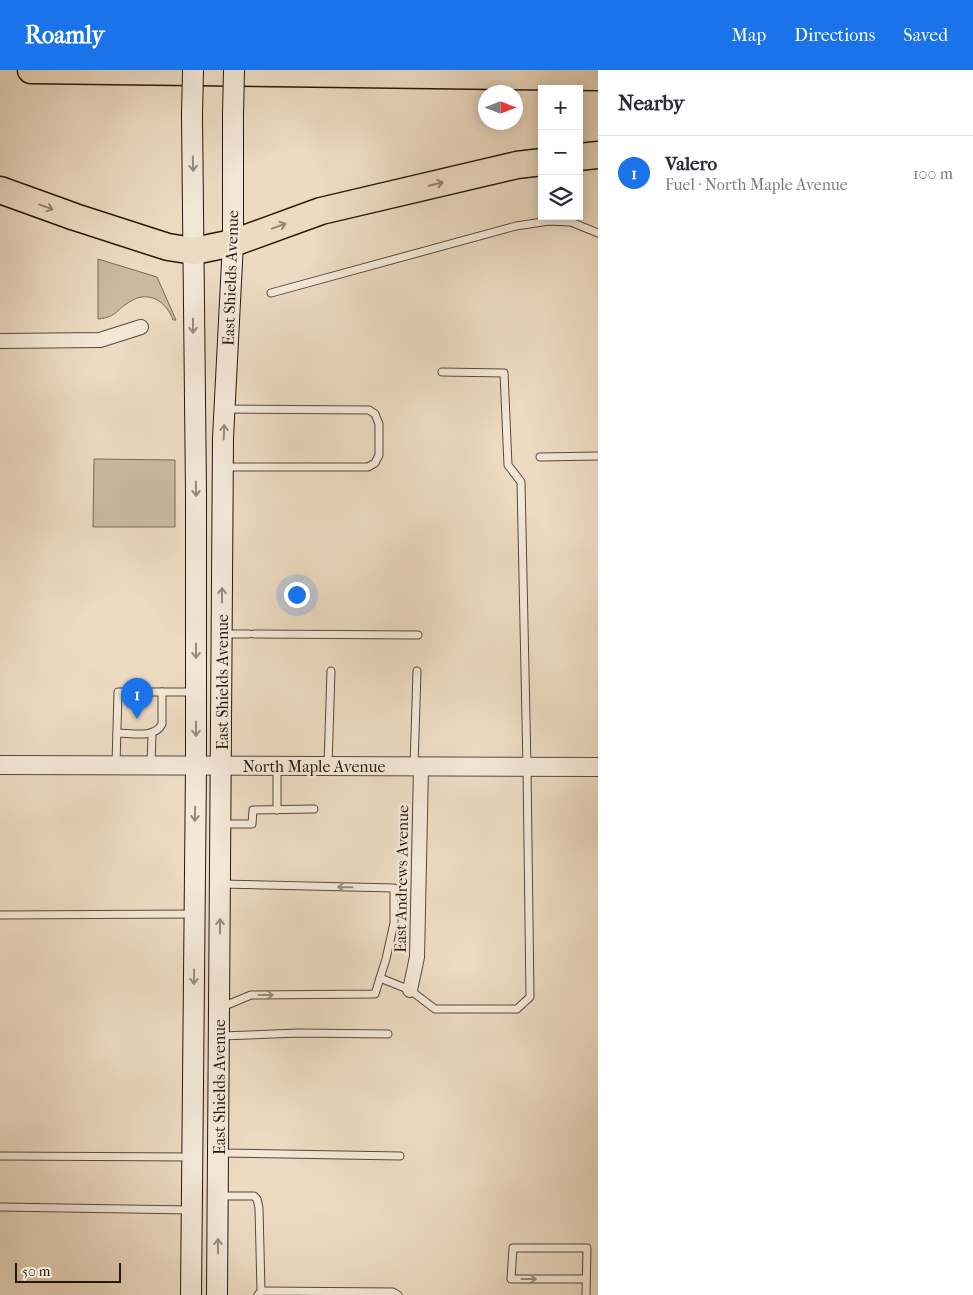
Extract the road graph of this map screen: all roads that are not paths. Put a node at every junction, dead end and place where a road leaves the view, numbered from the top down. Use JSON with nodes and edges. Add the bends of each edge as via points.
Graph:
{"nodes":[{"id":1,"x":31,"y":70,"type":"edge"},
{"id":2,"x":193,"y":70,"type":"edge"},
{"id":3,"x":234,"y":70,"type":"edge"},
{"id":4,"x":598,"y":77,"type":"edge"},
{"id":5,"x":598,"y":155,"type":"edge"},
{"id":6,"x":583,"y":157,"type":"edge"},
{"id":7,"x":538,"y":162,"type":"edge"},
{"id":8,"x":0,"y":190,"type":"edge"},
{"id":9,"x":598,"y":234,"type":"edge"},
{"id":10,"x":233,"y":242,"type":"junction"},
{"id":11,"x":194,"y":251,"type":"junction"},
{"id":12,"x":271,"y":293,"type":"dead end"},
{"id":13,"x":141,"y":327,"type":"dead end"},
{"id":14,"x":0,"y":341,"type":"edge"},
{"id":15,"x":442,"y":372,"type":"dead end"},
{"id":16,"x":225,"y":409,"type":"junction"},
{"id":17,"x":598,"y":456,"type":"edge"},
{"id":18,"x":540,"y":457,"type":"dead end"},
{"id":19,"x":223,"y":467,"type":"junction"},
{"id":20,"x":222,"y":634,"type":"junction"},
{"id":21,"x":418,"y":635,"type":"dead end"},
{"id":22,"x":331,"y":671,"type":"dead end"},
{"id":23,"x":417,"y":671,"type":"dead end"},
{"id":24,"x":162,"y":692,"type":"junction"},
{"id":25,"x":196,"y":692,"type":"junction"},
{"id":26,"x":117,"y":733,"type":"junction"},
{"id":27,"x":152,"y":734,"type":"junction"},
{"id":28,"x":0,"y":765,"type":"edge"},
{"id":29,"x":116,"y":765,"type":"junction"},
{"id":30,"x":151,"y":766,"type":"junction"},
{"id":31,"x":196,"y":766,"type":"junction"},
{"id":32,"x":222,"y":766,"type":"junction"},
{"id":33,"x":277,"y":766,"type":"junction"},
{"id":34,"x":328,"y":766,"type":"junction"},
{"id":35,"x":418,"y":767,"type":"junction"},
{"id":36,"x":527,"y":767,"type":"junction"},
{"id":37,"x":598,"y":767,"type":"edge"},
{"id":38,"x":314,"y":809,"type":"dead end"},
{"id":39,"x":277,"y":810,"type":"junction"},
{"id":40,"x":221,"y":824,"type":"junction"},
{"id":41,"x":220,"y":884,"type":"junction"},
{"id":42,"x":194,"y":914,"type":"junction"},
{"id":43,"x":0,"y":915,"type":"edge"},
{"id":44,"x":380,"y":978,"type":"junction"},
{"id":45,"x":410,"y":990,"type":"junction"},
{"id":46,"x":220,"y":1008,"type":"junction"},
{"id":47,"x":388,"y":1034,"type":"dead end"},
{"id":48,"x":219,"y":1036,"type":"junction"},
{"id":49,"x":218,"y":1153,"type":"junction"},
{"id":50,"x":0,"y":1156,"type":"edge"},
{"id":51,"x":400,"y":1156,"type":"dead end"},
{"id":52,"x":192,"y":1157,"type":"junction"},
{"id":53,"x":218,"y":1196,"type":"junction"},
{"id":54,"x":0,"y":1207,"type":"edge"},
{"id":55,"x":192,"y":1210,"type":"junction"},
{"id":56,"x":586,"y":1279,"type":"junction"},
{"id":57,"x":259,"y":1293,"type":"edge"},
{"id":58,"x":191,"y":1295,"type":"edge"},
{"id":59,"x":202,"y":1295,"type":"edge"},
{"id":60,"x":217,"y":1295,"type":"edge"},
{"id":61,"x":398,"y":1295,"type":"edge"},
{"id":62,"x":586,"y":1295,"type":"edge"}],
"edges":[{"from":1,"to":4,"type":"highway"},
{"from":2,"to":11,"type":"main road","name":"East Shields Avenue","one_way":true,"bridge":true},
{"from":3,"to":10,"type":"main road","name":"East Shields Avenue","bridge":true},
{"from":5,"to":6,"type":"highway"},
{"from":10,"to":7,"type":"highway","one_way":true,"via":[[321,211]]},
{"from":8,"to":11,"type":"highway","one_way":true,"via":[[173,249]]},
{"from":9,"to":12,"type":"lane","via":[[571,222],[549,221],[516,226]]},
{"from":10,"to":11,"type":"highway"},
{"from":10,"to":16,"type":"main road","name":"East Shields Avenue"},
{"from":11,"to":25,"type":"main road","name":"East Shields Avenue","one_way":true},
{"from":13,"to":14,"type":"street","via":[[100,340]]},
{"from":15,"to":36,"type":"lane","via":[[504,373],[508,464],[521,482]]},
{"from":19,"to":16,"type":"main road","name":"East Shields Avenue","one_way":true},
{"from":16,"to":19,"type":"lane","via":[[369,410],[376,414],[379,424],[379,454],[375,463],[368,467]]},
{"from":17,"to":18,"type":"lane"},
{"from":20,"to":19,"type":"main road","name":"East Shields Avenue","one_way":true},
{"from":20,"to":21,"type":"lane"},
{"from":20,"to":32,"type":"main road","name":"East Shields Avenue"},
{"from":22,"to":34,"type":"lane"},
{"from":23,"to":35,"type":"lane"},
{"from":24,"to":25,"type":"lane"},
{"from":24,"to":26,"type":"lane","via":[[118,692]]},
{"from":24,"to":27,"type":"lane","via":[[162,724]]},
{"from":25,"to":31,"type":"main road","name":"East Shields Avenue","one_way":true},
{"from":26,"to":27,"type":"lane"},
{"from":26,"to":29,"type":"lane"},
{"from":27,"to":30,"type":"lane"},
{"from":28,"to":29,"type":"street","name":"North Maple Avenue"},
{"from":29,"to":30,"type":"street","name":"North Maple Avenue"},
{"from":30,"to":31,"type":"street","name":"North Maple Avenue"},
{"from":31,"to":32,"type":"street","name":"North Maple Avenue"},
{"from":31,"to":42,"type":"main road","name":"East Shields Avenue","one_way":true},
{"from":32,"to":33,"type":"street","name":"North Maple Avenue"},
{"from":32,"to":40,"type":"main road","name":"East Shields Avenue"},
{"from":33,"to":34,"type":"street","name":"North Maple Avenue"},
{"from":33,"to":39,"type":"lane"},
{"from":34,"to":35,"type":"street","name":"North Maple Avenue"},
{"from":35,"to":36,"type":"street","name":"North Maple Avenue"},
{"from":35,"to":45,"type":"street","name":"East Andrews Avenue","via":[[418,956]]},
{"from":36,"to":37,"type":"street","name":"North Maple Avenue"},
{"from":36,"to":45,"type":"lane","via":[[530,997],[517,1009],[435,1009]]},
{"from":38,"to":39,"type":"lane"},
{"from":39,"to":40,"type":"lane","via":[[253,810],[252,824]]},
{"from":40,"to":41,"type":"main road","name":"East Shields Avenue"},
{"from":44,"to":41,"type":"lane","one_way":true,"via":[[394,923],[394,888]]},
{"from":46,"to":41,"type":"main road","name":"East Shields Avenue","one_way":true},
{"from":42,"to":43,"type":"lane"},
{"from":42,"to":52,"type":"main road","name":"East Shields Avenue","one_way":true},
{"from":44,"to":45,"type":"lane"},
{"from":46,"to":44,"type":"lane","one_way":true,"via":[[251,995],[375,994]]},
{"from":46,"to":48,"type":"main road","name":"East Shields Avenue"},
{"from":47,"to":48,"type":"lane"},
{"from":48,"to":49,"type":"main road","name":"East Shields Avenue"},
{"from":49,"to":51,"type":"lane"},
{"from":49,"to":53,"type":"main road","name":"East Shields Avenue"},
{"from":50,"to":52,"type":"lane"},
{"from":52,"to":55,"type":"main road","name":"East Shields Avenue"},
{"from":53,"to":57,"type":"lane","via":[[254,1196],[257,1199]]},
{"from":60,"to":53,"type":"main road","name":"East Shields Avenue","one_way":true},
{"from":54,"to":55,"type":"lane"},
{"from":55,"to":58,"type":"main road","name":"East Shields Avenue"},
{"from":55,"to":59,"type":"main road","via":[[198,1215],[200,1231]]},
{"from":56,"to":56,"type":"lane","one_way":true,"via":[[587,1248],[513,1248],[512,1279]]},
{"from":56,"to":62,"type":"lane"},
{"from":57,"to":61,"type":"lane","via":[[393,1292]]}]}
